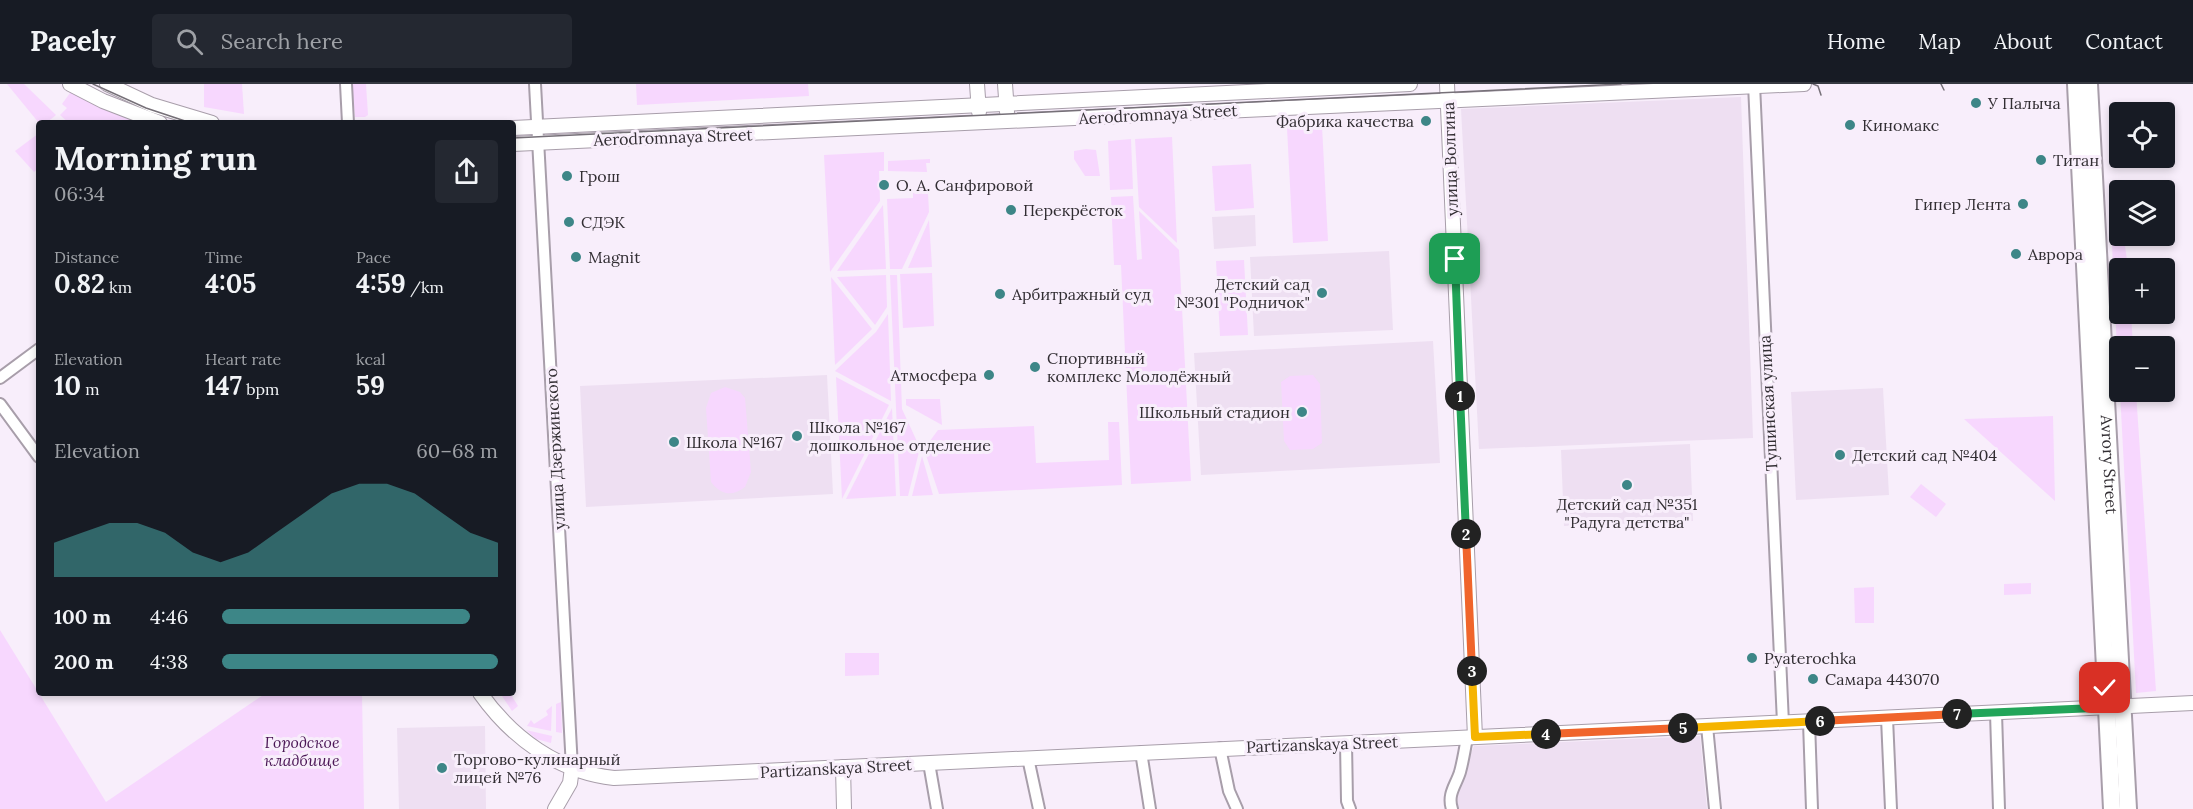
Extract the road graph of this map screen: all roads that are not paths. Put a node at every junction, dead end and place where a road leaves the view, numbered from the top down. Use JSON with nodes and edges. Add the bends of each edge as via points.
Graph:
{"nodes":[{"id":1,"x":70,"y":84,"type":"edge"},
{"id":2,"x":107,"y":84,"type":"edge"},
{"id":3,"x":346,"y":84,"type":"edge"},
{"id":4,"x":535,"y":84,"type":"edge"},
{"id":5,"x":977,"y":84,"type":"edge"},
{"id":6,"x":1005,"y":84,"type":"edge"},
{"id":7,"x":1410,"y":84,"type":"edge"},
{"id":8,"x":1447,"y":84,"type":"edge"},
{"id":9,"x":1804,"y":84,"type":"edge"},
{"id":10,"x":2076,"y":84,"type":"edge"},
{"id":11,"x":2089,"y":84,"type":"edge"},
{"id":12,"x":1754,"y":85,"type":"edge"},
{"id":13,"x":1448,"y":100,"type":"junction"},
{"id":14,"x":1006,"y":104,"type":"junction"},
{"id":15,"x":978,"y":105,"type":"junction"},
{"id":16,"x":148,"y":120,"type":"edge"},
{"id":17,"x":202,"y":120,"type":"edge"},
{"id":18,"x":348,"y":120,"type":"edge"},
{"id":19,"x":1008,"y":121,"type":"junction"},
{"id":20,"x":979,"y":122,"type":"junction"},
{"id":21,"x":538,"y":127,"type":"junction"},
{"id":22,"x":516,"y":128,"type":"edge"},
{"id":23,"x":539,"y":142,"type":"junction"},
{"id":24,"x":516,"y":144,"type":"edge"},
{"id":25,"x":36,"y":352,"type":"edge"},
{"id":26,"x":0,"y":378,"type":"edge"},
{"id":27,"x":0,"y":404,"type":"edge"},
{"id":28,"x":36,"y":453,"type":"edge"},
{"id":29,"x":482,"y":696,"type":"edge"},
{"id":30,"x":2193,"y":703,"type":"edge"},
{"id":31,"x":2124,"y":706,"type":"junction"},
{"id":32,"x":2106,"y":707,"type":"junction"},
{"id":33,"x":1996,"y":712,"type":"junction"},
{"id":34,"x":1887,"y":718,"type":"junction"},
{"id":35,"x":1809,"y":722,"type":"junction"},
{"id":36,"x":1783,"y":723,"type":"junction"},
{"id":37,"x":1707,"y":726,"type":"junction"},
{"id":38,"x":1471,"y":737,"type":"junction"},
{"id":39,"x":1346,"y":743,"type":"junction"},
{"id":40,"x":1220,"y":748,"type":"junction"},
{"id":41,"x":1141,"y":752,"type":"junction"},
{"id":42,"x":1028,"y":758,"type":"junction"},
{"id":43,"x":929,"y":763,"type":"junction"},
{"id":44,"x":843,"y":767,"type":"junction"},
{"id":45,"x":572,"y":768,"type":"junction"},
{"id":46,"x":555,"y":809,"type":"edge"},
{"id":47,"x":844,"y":809,"type":"edge"},
{"id":48,"x":937,"y":809,"type":"edge"},
{"id":49,"x":1038,"y":809,"type":"edge"},
{"id":50,"x":1150,"y":809,"type":"edge"},
{"id":51,"x":1238,"y":809,"type":"edge"},
{"id":52,"x":1350,"y":809,"type":"edge"},
{"id":53,"x":1452,"y":809,"type":"edge"},
{"id":54,"x":1715,"y":809,"type":"edge"},
{"id":55,"x":1812,"y":809,"type":"edge"},
{"id":56,"x":1891,"y":809,"type":"edge"},
{"id":57,"x":1999,"y":809,"type":"edge"},
{"id":58,"x":2112,"y":809,"type":"edge"},
{"id":59,"x":2128,"y":809,"type":"edge"}],
"edges":[{"from":1,"to":16,"type":"street"},
{"from":2,"to":17,"type":"street","via":[[152,105]]},
{"from":3,"to":18,"type":"street"},
{"from":4,"to":21,"type":"street","name":"улица Дзержинского"},
{"from":5,"to":15,"type":"street"},
{"from":6,"to":14,"type":"street"},
{"from":7,"to":14,"type":"street","name":"Aerodromnaya Street"},
{"from":8,"to":13,"type":"street","name":"улица Волгина"},
{"from":9,"to":12,"type":"street","name":"Aerodromnaya Street"},
{"from":10,"to":32,"type":"main road","name":"Avrory Street"},
{"from":11,"to":31,"type":"main road","name":"Avrory Street"},
{"from":12,"to":13,"type":"street","name":"Aerodromnaya Street"},
{"from":12,"to":36,"type":"street","name":"Тушинская улица"},
{"from":13,"to":19,"type":"street","name":"Aerodromnaya Street"},
{"from":13,"to":38,"type":"street","name":"улица Волгина"},
{"from":14,"to":15,"type":"street","name":"Aerodromnaya Street"},
{"from":14,"to":19,"type":"street"},
{"from":15,"to":20,"type":"street"},
{"from":15,"to":21,"type":"street","name":"Aerodromnaya Street"},
{"from":19,"to":20,"type":"street","name":"Aerodromnaya Street"},
{"from":20,"to":23,"type":"street","name":"Aerodromnaya Street"},
{"from":21,"to":22,"type":"street","name":"Aerodromnaya Street"},
{"from":21,"to":23,"type":"street","name":"улица Дзержинского"},
{"from":23,"to":24,"type":"street","name":"Aerodromnaya Street"},
{"from":23,"to":45,"type":"street","name":"улица Дзержинского"},
{"from":25,"to":26,"type":"street"},
{"from":27,"to":28,"type":"street"},
{"from":29,"to":45,"type":"street","name":"Partizanskaya Street","via":[[522,740]]},
{"from":30,"to":31,"type":"street","name":"Partizanskaya Street"},
{"from":31,"to":32,"type":"street","name":"Partizanskaya Street"},
{"from":31,"to":59,"type":"main road","name":"Avrory Street"},
{"from":32,"to":33,"type":"street","name":"Partizanskaya Street"},
{"from":32,"to":58,"type":"main road","name":"Avrory Street"},
{"from":33,"to":34,"type":"street","name":"Partizanskaya Street"},
{"from":33,"to":57,"type":"street"},
{"from":34,"to":35,"type":"street","name":"Partizanskaya Street"},
{"from":34,"to":56,"type":"street"},
{"from":35,"to":36,"type":"street","name":"Partizanskaya Street"},
{"from":35,"to":55,"type":"street"},
{"from":36,"to":37,"type":"street","name":"Partizanskaya Street"},
{"from":37,"to":38,"type":"street","name":"Partizanskaya Street"},
{"from":37,"to":54,"type":"street"},
{"from":38,"to":39,"type":"street","name":"Partizanskaya Street"},
{"from":38,"to":53,"type":"street","name":"улица Волгина","via":[[1452,788]]},
{"from":39,"to":40,"type":"street","name":"Partizanskaya Street"},
{"from":39,"to":52,"type":"street"},
{"from":40,"to":41,"type":"street","name":"Partizanskaya Street"},
{"from":40,"to":51,"type":"street","via":[[1229,791]]},
{"from":41,"to":42,"type":"street","name":"Partizanskaya Street"},
{"from":41,"to":50,"type":"street"},
{"from":42,"to":43,"type":"street","name":"Partizanskaya Street"},
{"from":42,"to":49,"type":"street"},
{"from":43,"to":44,"type":"street","name":"Partizanskaya Street"},
{"from":43,"to":48,"type":"street"},
{"from":44,"to":45,"type":"street","name":"Partizanskaya Street","via":[[614,778]]},
{"from":44,"to":47,"type":"street"},
{"from":45,"to":46,"type":"street","name":"улица Дзержинского","via":[[570,783]]}]}
